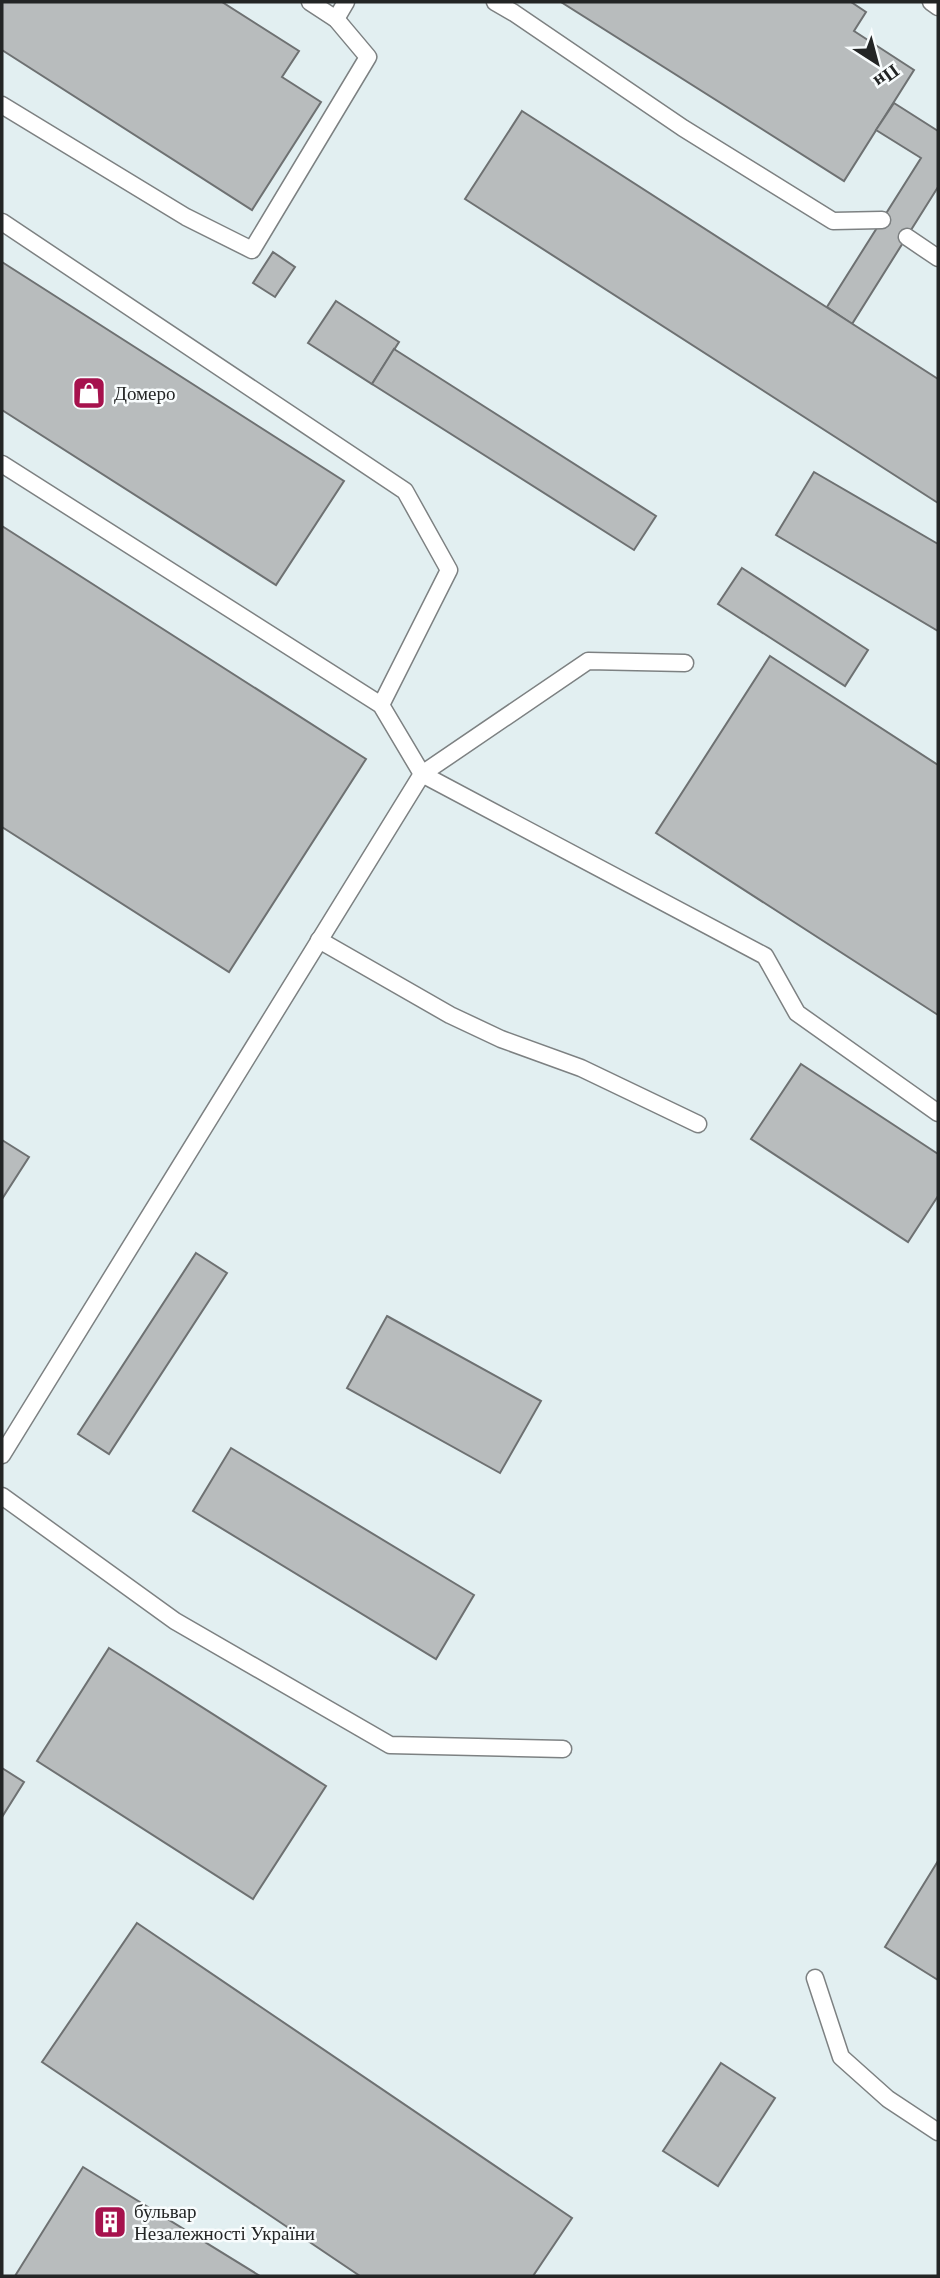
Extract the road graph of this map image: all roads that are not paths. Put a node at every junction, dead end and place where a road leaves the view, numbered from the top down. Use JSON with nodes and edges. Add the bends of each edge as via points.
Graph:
{"nodes":[{"id":1,"x":310,"y":2,"type":"edge"},
{"id":2,"x":345,"y":2,"type":"edge"},
{"id":3,"x":495,"y":2,"type":"edge"},
{"id":4,"x":931,"y":2,"type":"edge"},
{"id":5,"x":938,"y":7,"type":"edge"},
{"id":6,"x":336,"y":19,"type":"junction"},
{"id":7,"x":2,"y":105,"type":"edge"},
{"id":8,"x":882,"y":220,"type":"dead end"},
{"id":9,"x":2,"y":222,"type":"edge"},
{"id":10,"x":907,"y":237,"type":"dead end"},
{"id":11,"x":936,"y":251,"type":"edge"},
{"id":12,"x":2,"y":464,"type":"edge"},
{"id":13,"x":685,"y":663,"type":"dead end"},
{"id":14,"x":381,"y":705,"type":"junction"},
{"id":15,"x":422,"y":774,"type":"junction"},
{"id":16,"x":319,"y":940,"type":"junction"},
{"id":17,"x":938,"y":1113,"type":"edge"},
{"id":18,"x":698,"y":1124,"type":"dead end"},
{"id":19,"x":2,"y":1455,"type":"edge"},
{"id":20,"x":2,"y":1496,"type":"edge"},
{"id":21,"x":563,"y":1749,"type":"dead end"},
{"id":22,"x":816,"y":1979,"type":"dead end"},
{"id":23,"x":938,"y":2132,"type":"edge"}],
"edges":[{"from":1,"to":6,"type":"lane"},
{"from":2,"to":6,"type":"lane"},
{"from":3,"to":8,"type":"lane","via":[[683,128],[833,221]]},
{"from":4,"to":5,"type":"lane"},
{"from":6,"to":7,"type":"lane","via":[[368,57],[252,250],[186,218]]},
{"from":9,"to":14,"type":"lane","via":[[405,491],[449,570]]},
{"from":10,"to":11,"type":"lane"},
{"from":12,"to":14,"type":"lane"},
{"from":13,"to":15,"type":"lane","via":[[587,661]]},
{"from":14,"to":15,"type":"lane"},
{"from":15,"to":16,"type":"lane"},
{"from":15,"to":17,"type":"lane","via":[[765,956],[797,1013]]},
{"from":16,"to":18,"type":"lane","via":[[450,1015],[581,1068]]},
{"from":16,"to":19,"type":"lane"},
{"from":20,"to":21,"type":"lane","via":[[175,1621],[390,1745]]},
{"from":22,"to":23,"type":"lane","via":[[841,2057],[888,2099]]}]}
